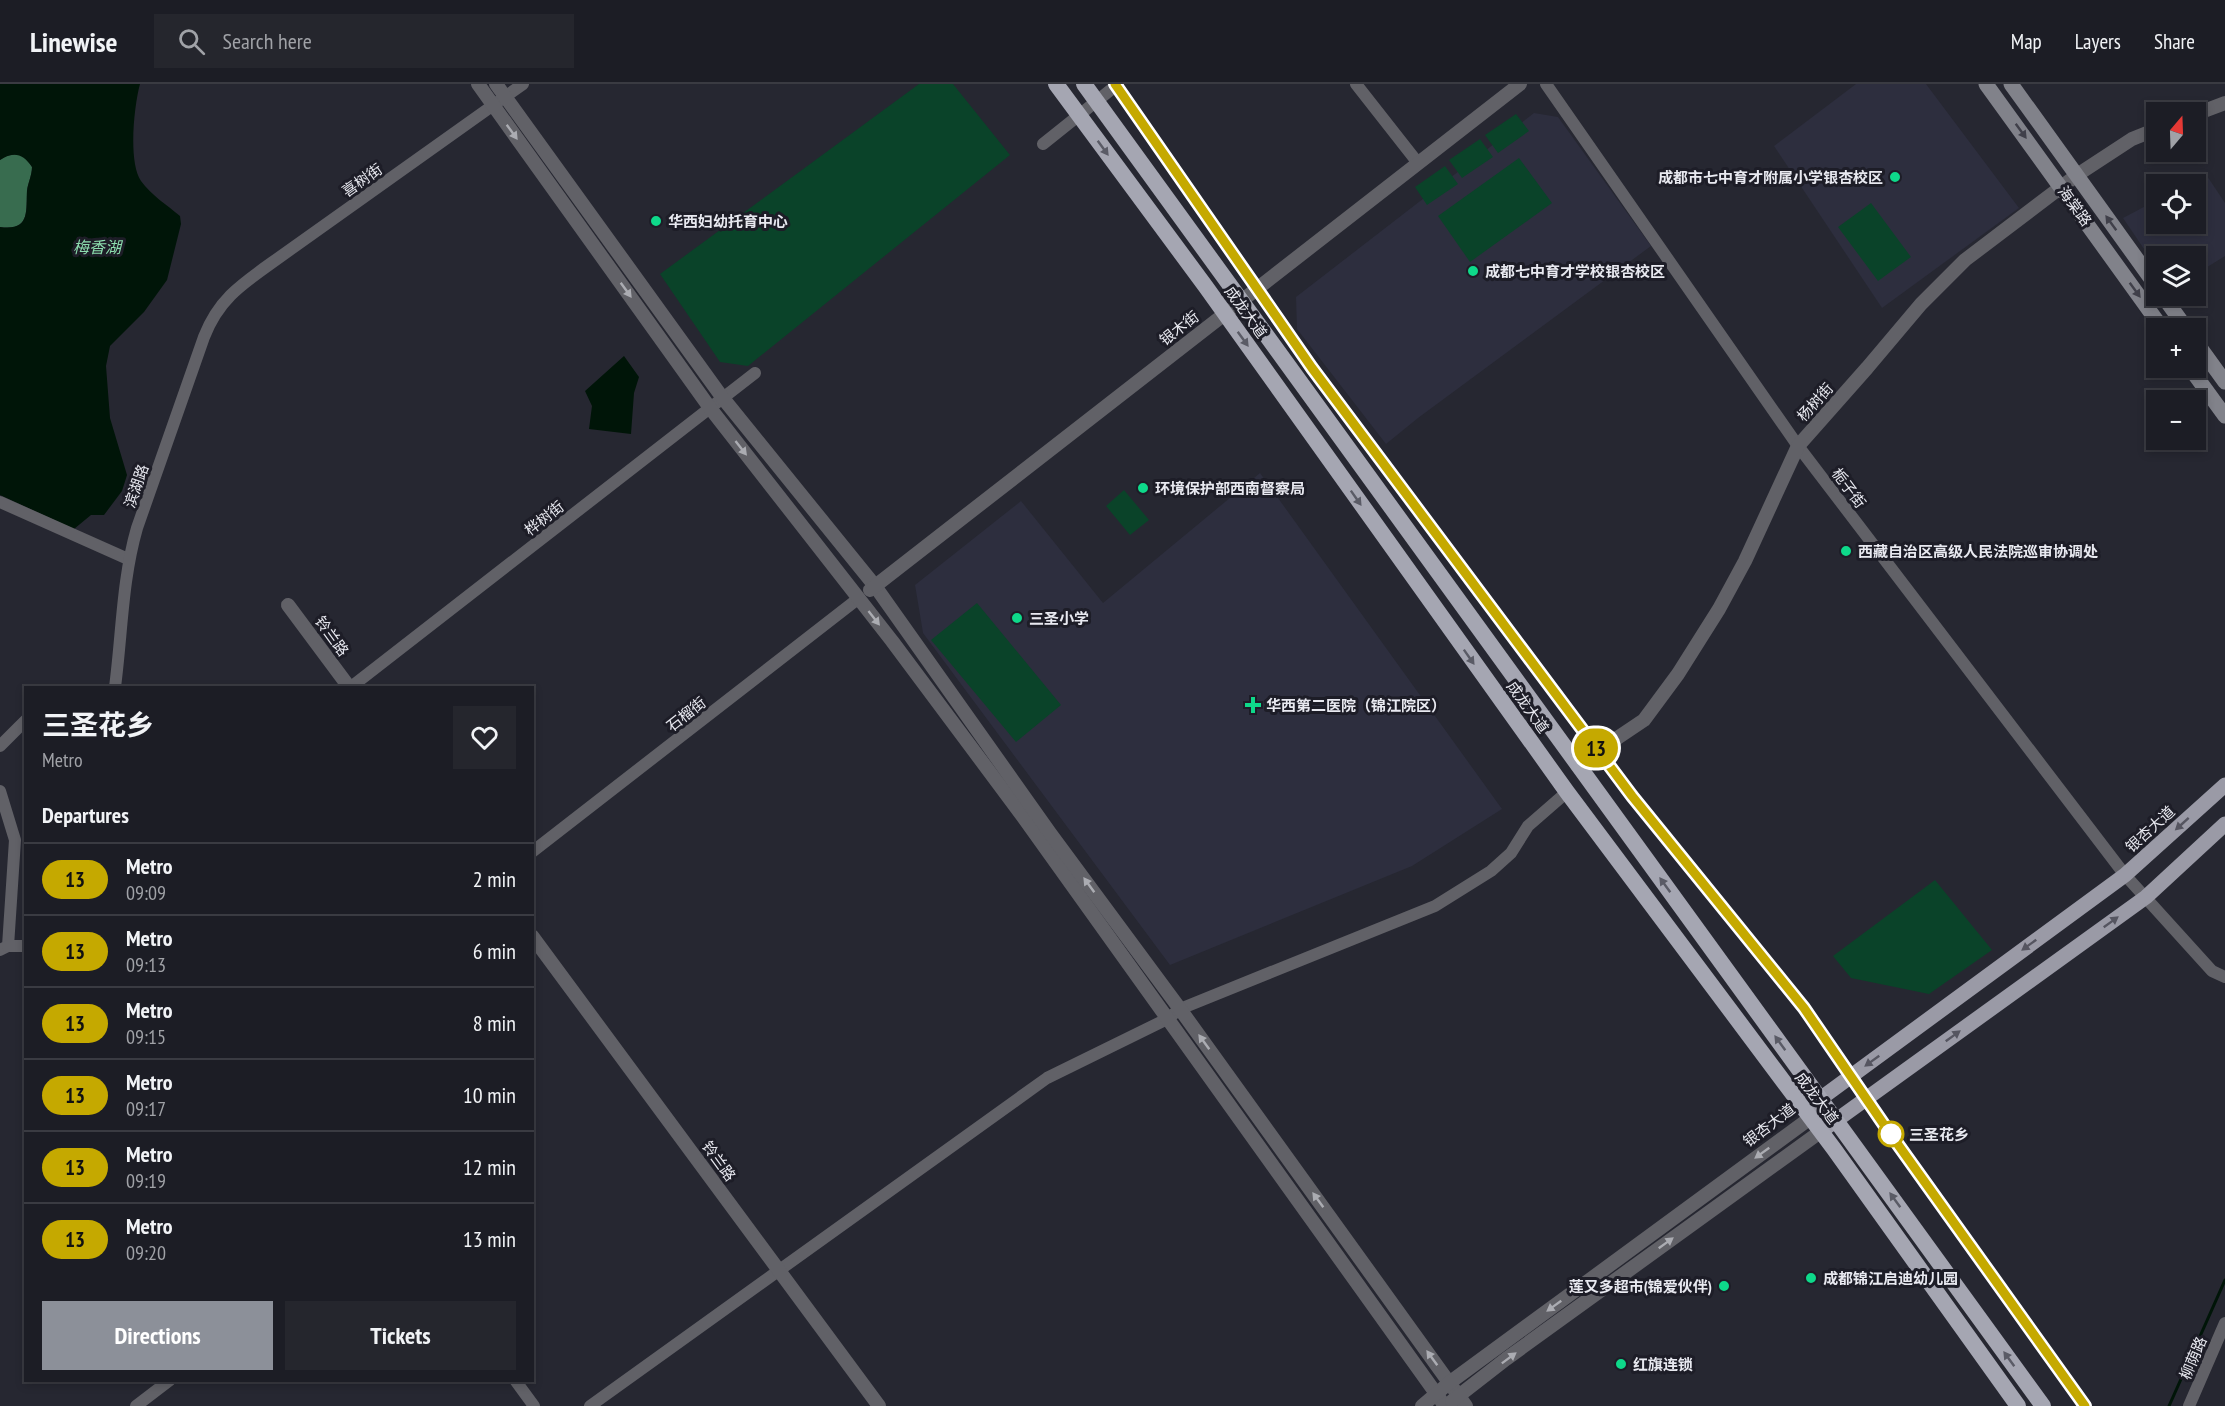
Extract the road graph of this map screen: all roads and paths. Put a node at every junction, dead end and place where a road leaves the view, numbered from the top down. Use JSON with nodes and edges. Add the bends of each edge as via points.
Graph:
{"nodes":[{"id":1,"x":478,"y":84,"type":"edge"},
{"id":2,"x":496,"y":84,"type":"edge"},
{"id":3,"x":523,"y":84,"type":"edge"},
{"id":4,"x":1056,"y":84,"type":"edge"},
{"id":5,"x":1084,"y":84,"type":"edge"},
{"id":6,"x":1118,"y":84,"type":"edge"},
{"id":7,"x":1356,"y":84,"type":"edge"},
{"id":8,"x":1520,"y":84,"type":"edge"},
{"id":9,"x":1546,"y":84,"type":"edge"},
{"id":10,"x":1986,"y":84,"type":"edge"},
{"id":11,"x":2011,"y":84,"type":"edge"},
{"id":12,"x":1096,"y":101,"type":"junction"},
{"id":13,"x":499,"y":102,"type":"junction"},
{"id":14,"x":2225,"y":103,"type":"edge"},
{"id":15,"x":2206,"y":110,"type":"edge"},
{"id":16,"x":1079,"y":115,"type":"junction"},
{"id":17,"x":2146,"y":134,"type":"edge"},
{"id":18,"x":1043,"y":144,"type":"dead end"},
{"id":19,"x":1418,"y":164,"type":"junction"},
{"id":20,"x":2077,"y":175,"type":"junction"},
{"id":21,"x":2061,"y":187,"type":"junction"},
{"id":22,"x":2146,"y":272,"type":"edge"},
{"id":23,"x":1242,"y":300,"type":"junction"},
{"id":24,"x":221,"y":304,"type":"joint"},
{"id":25,"x":1225,"y":314,"type":"junction"},
{"id":26,"x":2155,"y":318,"type":"edge"},
{"id":27,"x":2206,"y":356,"type":"edge"},
{"id":28,"x":755,"y":373,"type":"dead end"},
{"id":29,"x":2197,"y":378,"type":"edge"},
{"id":30,"x":2225,"y":382,"type":"edge"},
{"id":31,"x":722,"y":397,"type":"junction"},
{"id":32,"x":710,"y":408,"type":"junction"},
{"id":33,"x":2225,"y":416,"type":"edge"},
{"id":34,"x":1798,"y":446,"type":"junction"},
{"id":35,"x":0,"y":502,"type":"edge"},
{"id":36,"x":128,"y":559,"type":"junction"},
{"id":37,"x":875,"y":586,"type":"junction"},
{"id":38,"x":859,"y":598,"type":"junction"},
{"id":39,"x":288,"y":605,"type":"dead end"},
{"id":40,"x":116,"y":686,"type":"edge"},
{"id":41,"x":349,"y":686,"type":"edge"},
{"id":42,"x":351,"y":686,"type":"edge"},
{"id":43,"x":24,"y":722,"type":"edge"},
{"id":44,"x":0,"y":746,"type":"edge"},
{"id":45,"x":1577,"y":765,"type":"junction"},
{"id":46,"x":2225,"y":785,"type":"edge"},
{"id":47,"x":0,"y":791,"type":"edge"},
{"id":48,"x":1567,"y":792,"type":"junction"},
{"id":49,"x":2225,"y":824,"type":"edge"},
{"id":50,"x":534,"y":850,"type":"edge"},
{"id":51,"x":2125,"y":875,"type":"junction"},
{"id":52,"x":2146,"y":897,"type":"junction"},
{"id":53,"x":534,"y":939,"type":"edge"},
{"id":54,"x":24,"y":946,"type":"edge"},
{"id":55,"x":4,"y":948,"type":"edge"},
{"id":56,"x":2225,"y":977,"type":"edge"},
{"id":57,"x":1180,"y":1009,"type":"junction"},
{"id":58,"x":1167,"y":1019,"type":"junction"},
{"id":59,"x":1821,"y":1099,"type":"junction"},
{"id":60,"x":1837,"y":1119,"type":"junction"},
{"id":61,"x":1815,"y":1125,"type":"junction"},
{"id":62,"x":778,"y":1270,"type":"junction"},
{"id":63,"x":2225,"y":1323,"type":"edge"},
{"id":64,"x":2221,"y":1343,"type":"edge"},
{"id":65,"x":167,"y":1382,"type":"edge"},
{"id":66,"x":516,"y":1382,"type":"edge"},
{"id":67,"x":1449,"y":1383,"type":"junction"},
{"id":68,"x":1437,"y":1394,"type":"junction"},
{"id":69,"x":1462,"y":1401,"type":"edge"},
{"id":70,"x":136,"y":1406,"type":"edge"},
{"id":71,"x":534,"y":1406,"type":"edge"},
{"id":72,"x":590,"y":1406,"type":"edge"},
{"id":73,"x":879,"y":1406,"type":"edge"},
{"id":74,"x":1422,"y":1406,"type":"edge"},
{"id":75,"x":1445,"y":1406,"type":"edge"},
{"id":76,"x":2018,"y":1406,"type":"edge"},
{"id":77,"x":2043,"y":1406,"type":"edge"},
{"id":78,"x":2189,"y":1406,"type":"edge"}],
"edges":[{"from":1,"to":13,"type":"street"},
{"from":2,"to":13,"type":"street"},
{"from":3,"to":13,"type":"street","name":"喜树街"},
{"from":4,"to":16,"type":"highway","name":"成龙大道"},
{"from":5,"to":12,"type":"highway","name":"成龙大道"},
{"from":6,"to":12,"type":"street"},
{"from":7,"to":19,"type":"street"},
{"from":8,"to":19,"type":"street","name":"银木街"},
{"from":9,"to":34,"type":"street","name":"栀子街"},
{"from":10,"to":21,"type":"main road","name":"海棠路","one_way":true},
{"from":11,"to":20,"type":"main road","name":"海棠路"},
{"from":12,"to":16,"type":"street"},
{"from":12,"to":23,"type":"highway","name":"成龙大道"},
{"from":13,"to":24,"type":"street","name":"喜树街","via":[[260,270]]},
{"from":13,"to":31,"type":"street"},
{"from":13,"to":32,"type":"street","one_way":true},
{"from":14,"to":15,"type":"street"},
{"from":16,"to":18,"type":"street"},
{"from":16,"to":25,"type":"highway","name":"成龙大道","one_way":true},
{"from":17,"to":20,"type":"street","name":"杨树街"},
{"from":19,"to":23,"type":"street","name":"银木街"},
{"from":20,"to":21,"type":"street","name":"杨树街"},
{"from":22,"to":20,"type":"main road","name":"海棠路","one_way":true},
{"from":21,"to":26,"type":"main road","name":"海棠路","one_way":true},
{"from":21,"to":34,"type":"street","name":"杨树街","via":[[1965,260],[1921,304]]},
{"from":23,"to":25,"type":"street","name":"银木街"},
{"from":23,"to":45,"type":"highway","name":"成龙大道"},
{"from":24,"to":36,"type":"street","name":"滨湖路","via":[[204,337]]},
{"from":25,"to":37,"type":"street","name":"银木街"},
{"from":25,"to":48,"type":"highway","name":"成龙大道","one_way":true},
{"from":27,"to":30,"type":"main road"},
{"from":28,"to":31,"type":"street","name":"桦树街"},
{"from":29,"to":33,"type":"main road"},
{"from":31,"to":32,"type":"street","name":"桦树街"},
{"from":31,"to":37,"type":"street"},
{"from":32,"to":38,"type":"street","one_way":true},
{"from":32,"to":42,"type":"street","name":"桦树街"},
{"from":34,"to":45,"type":"street","name":"杨树街","via":[[1745,561],[1678,674],[1644,720]]},
{"from":34,"to":51,"type":"street","name":"栀子街"},
{"from":35,"to":36,"type":"street"},
{"from":36,"to":40,"type":"street","name":"滨湖路"},
{"from":37,"to":38,"type":"street","name":"银木街"},
{"from":57,"to":37,"type":"street","one_way":true},
{"from":38,"to":50,"type":"street","name":"石榴街"},
{"from":38,"to":58,"type":"street","one_way":true,"via":[[1014,804]]},
{"from":39,"to":41,"type":"street","name":"铃兰路"},
{"from":43,"to":44,"type":"street"},
{"from":59,"to":45,"type":"highway","name":"成龙大道","one_way":true},
{"from":46,"to":51,"type":"main road","name":"银杏大道","one_way":true},
{"from":47,"to":55,"type":"street","via":[[15,840]]},
{"from":48,"to":57,"type":"street","via":[[1528,826],[1511,853],[1491,871],[1435,906]]},
{"from":48,"to":61,"type":"highway","name":"成龙大道"},
{"from":49,"to":52,"type":"main road","name":"银杏大道"},
{"from":51,"to":52,"type":"street","name":"栀子街"},
{"from":51,"to":59,"type":"main road","name":"银杏大道","one_way":true},
{"from":52,"to":56,"type":"street","name":"栀子街","via":[[2212,971]]},
{"from":60,"to":52,"type":"main road","name":"银杏大道","one_way":true},
{"from":53,"to":62,"type":"street","name":"铃兰路"},
{"from":54,"to":55,"type":"street"},
{"from":57,"to":58,"type":"street"},
{"from":67,"to":57,"type":"street","one_way":true},
{"from":58,"to":62,"type":"street","via":[[1047,1078]]},
{"from":58,"to":68,"type":"street"},
{"from":59,"to":60,"type":"highway","name":"成龙大道"},
{"from":59,"to":61,"type":"main road","name":"银杏大道"},
{"from":60,"to":61,"type":"main road","name":"银杏大道"},
{"from":77,"to":60,"type":"highway","name":"成龙大道","one_way":true},
{"from":61,"to":67,"type":"street","name":"银杏大道","one_way":true},
{"from":69,"to":61,"type":"street","name":"银杏大道","one_way":true,"via":[[1506,1359]]},
{"from":61,"to":76,"type":"highway","name":"成龙大道"},
{"from":62,"to":72,"type":"street"},
{"from":62,"to":73,"type":"street","name":"铃兰路"},
{"from":63,"to":64,"type":"street","name":"柳荫路"},
{"from":64,"to":78,"type":"street","name":"柳荫路"},
{"from":65,"to":70,"type":"street"},
{"from":66,"to":71,"type":"street"},
{"from":67,"to":68,"type":"street","name":"银杏大道"},
{"from":67,"to":69,"type":"street"},
{"from":68,"to":74,"type":"street","name":"银杏大道"},
{"from":68,"to":75,"type":"street"},
{"from":69,"to":75,"type":"street","name":"银杏大道"}]}
